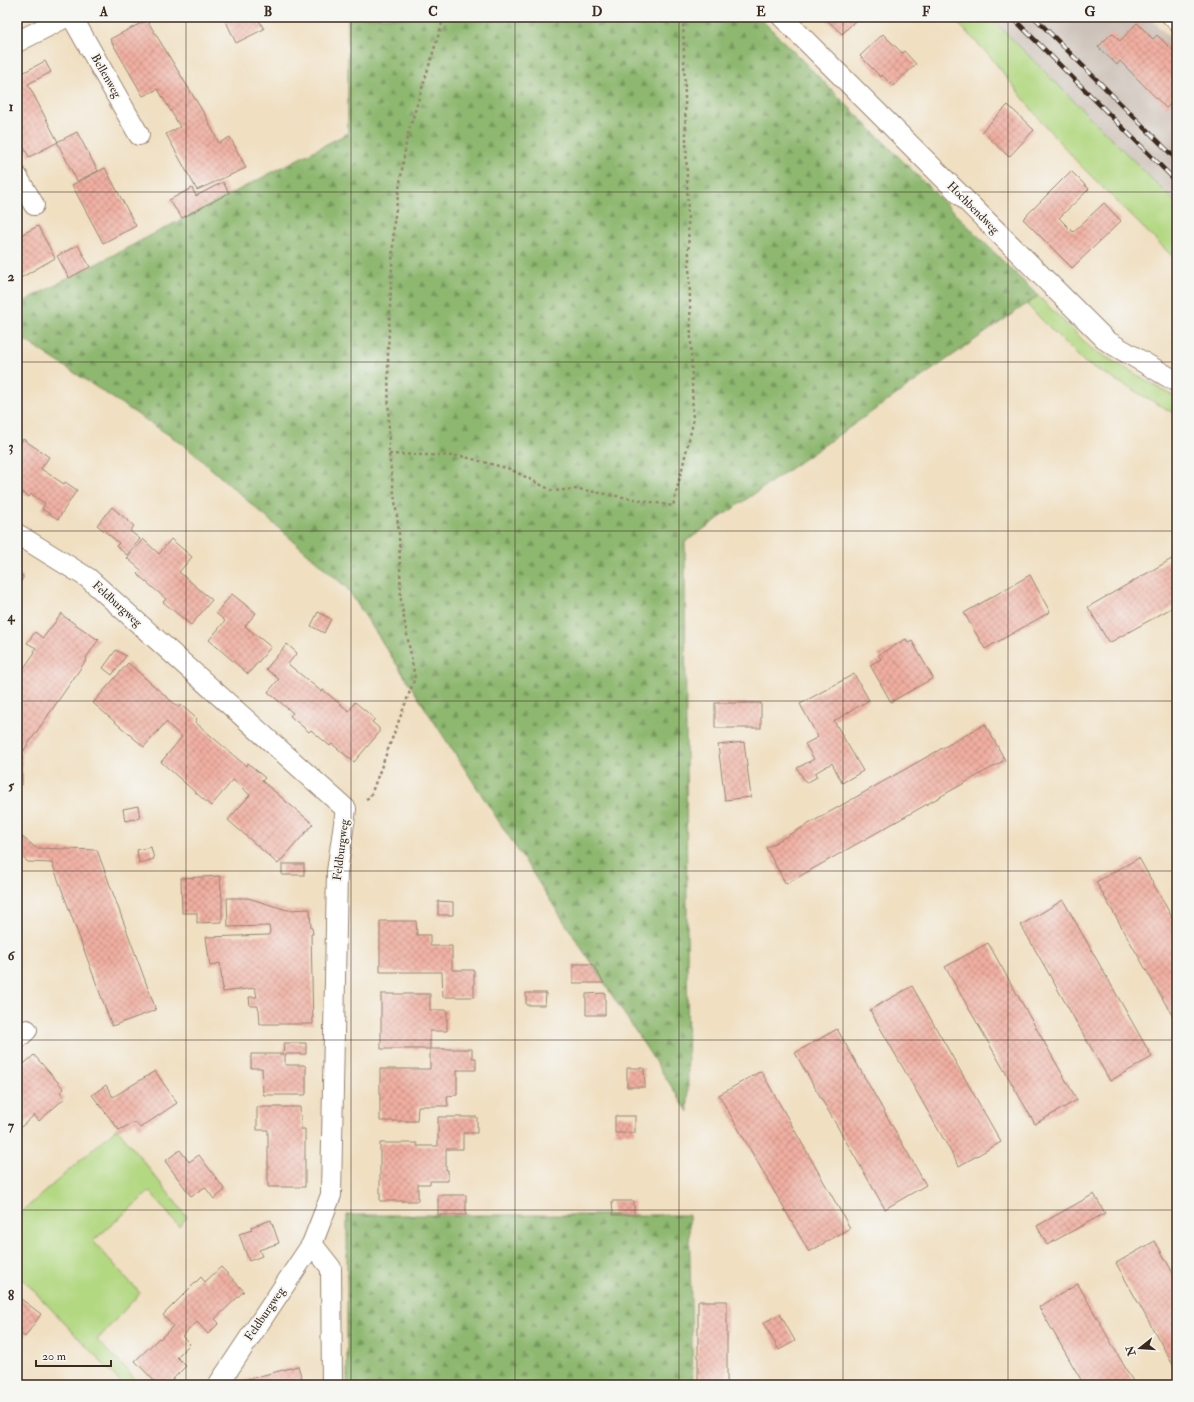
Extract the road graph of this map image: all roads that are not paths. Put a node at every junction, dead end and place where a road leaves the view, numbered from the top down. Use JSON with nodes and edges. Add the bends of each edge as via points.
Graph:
{"nodes":[{"id":1,"x":66,"y":17,"type":"edge"},
{"id":2,"x":72,"y":17,"type":"edge"},
{"id":3,"x":782,"y":17,"type":"edge"},
{"id":4,"x":1166,"y":17,"type":"edge"},
{"id":5,"x":1177,"y":28,"type":"edge"},
{"id":6,"x":18,"y":38,"type":"edge"},
{"id":7,"x":139,"y":136,"type":"dead end"},
{"id":8,"x":17,"y":176,"type":"edge"},
{"id":9,"x":34,"y":205,"type":"dead end"},
{"id":10,"x":1177,"y":382,"type":"edge"},
{"id":11,"x":17,"y":534,"type":"edge"},
{"id":12,"x":312,"y":1244,"type":"junction"},
{"id":13,"x":218,"y":1385,"type":"edge"},
{"id":14,"x":332,"y":1385,"type":"edge"}],
"edges":[{"from":1,"to":6,"type":"street"},
{"from":2,"to":7,"type":"street","name":"Bellenweg"},
{"from":3,"to":10,"type":"street","name":"Hochbendweg","via":[[1107,341]]},
{"from":4,"to":5,"type":"lane"},
{"from":8,"to":9,"type":"street"},
{"from":11,"to":12,"type":"street","name":"Feldburgweg","via":[[88,578],[346,809],[337,872],[331,1195]]},
{"from":12,"to":13,"type":"street","name":"Feldburgweg"},
{"from":12,"to":14,"type":"street","via":[[331,1268]]}]}
